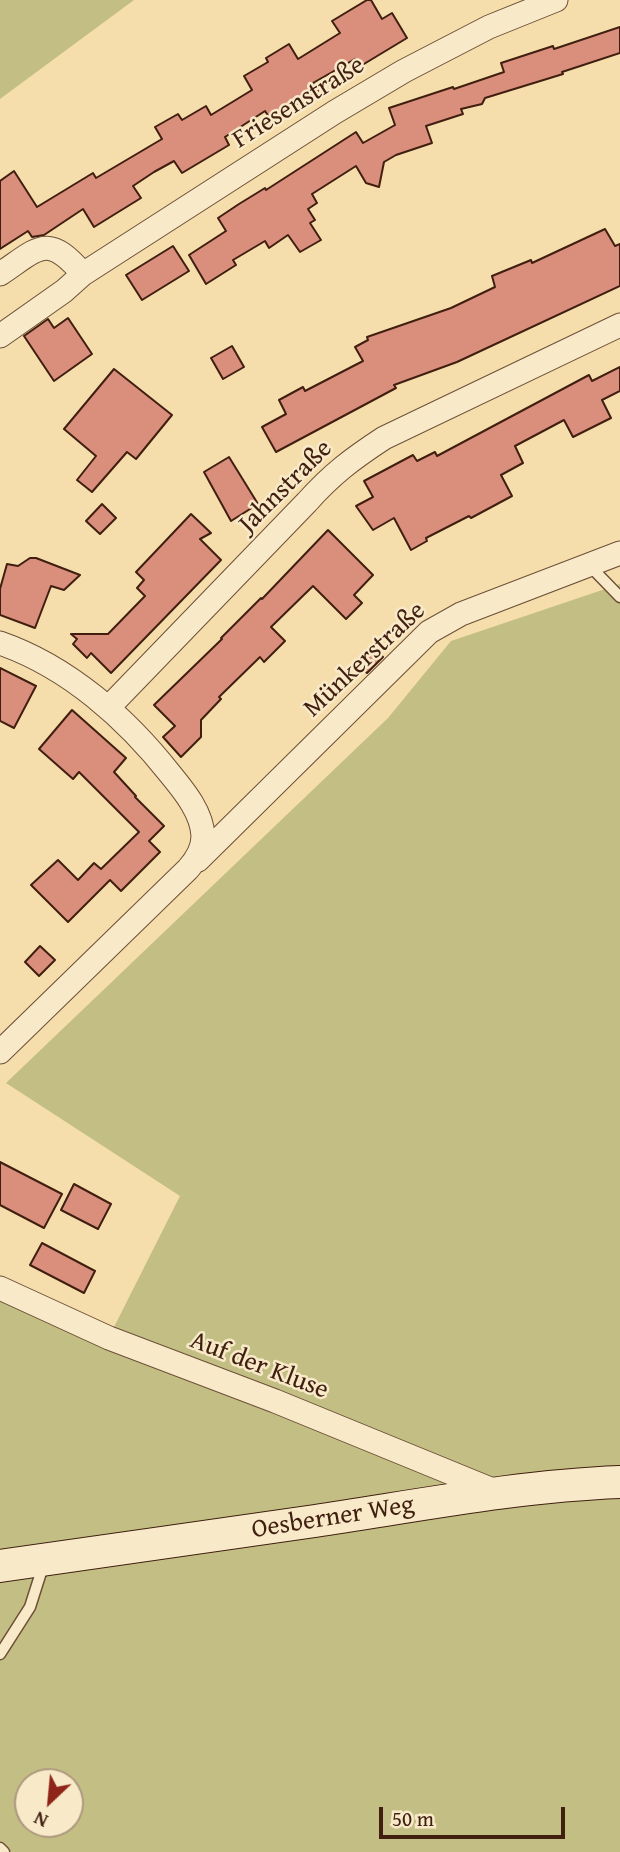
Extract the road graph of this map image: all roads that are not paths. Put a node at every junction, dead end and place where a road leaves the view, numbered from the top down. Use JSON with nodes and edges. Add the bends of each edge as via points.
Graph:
{"nodes":[{"id":1,"x":556,"y":0,"type":"edge"},
{"id":2,"x":0,"y":274,"type":"edge"},
{"id":3,"x":83,"y":274,"type":"junction"},
{"id":4,"x":620,"y":325,"type":"edge"},
{"id":5,"x":0,"y":336,"type":"edge"},
{"id":6,"x":620,"y":553,"type":"edge"},
{"id":7,"x":589,"y":565,"type":"junction"},
{"id":8,"x":620,"y":597,"type":"edge"},
{"id":9,"x":0,"y":643,"type":"edge"},
{"id":10,"x":108,"y":708,"type":"junction"},
{"id":11,"x":192,"y":864,"type":"junction"},
{"id":12,"x":0,"y":1052,"type":"edge"},
{"id":13,"x":0,"y":1288,"type":"edge"},
{"id":14,"x":620,"y":1482,"type":"edge"},
{"id":15,"x":500,"y":1493,"type":"junction"},
{"id":16,"x":46,"y":1559,"type":"junction"},
{"id":17,"x":0,"y":1566,"type":"edge"},
{"id":18,"x":0,"y":1654,"type":"edge"},
{"id":19,"x":0,"y":1848,"type":"edge"},
{"id":20,"x":4,"y":1852,"type":"edge"}],
"edges":[{"from":1,"to":3,"type":"street","name":"Friesenstraße","via":[[489,26],[404,71]]},
{"from":2,"to":3,"type":"street","via":[[39,248],[50,248],[59,250]]},
{"from":3,"to":5,"type":"street","name":"Friesenstraße"},
{"from":4,"to":10,"type":"street","name":"Jahnstraße","via":[[384,438],[351,460]]},
{"from":6,"to":7,"type":"street","name":"Münkerstraße"},
{"from":7,"to":8,"type":"lane"},
{"from":7,"to":11,"type":"street","name":"Münkerstraße","via":[[461,614],[429,632]]},
{"from":9,"to":10,"type":"street","via":[[46,665]]},
{"from":10,"to":11,"type":"street","via":[[161,762],[195,810],[203,836]]},
{"from":11,"to":12,"type":"street","name":"Münkerstraße"},
{"from":13,"to":15,"type":"street","name":"Auf der Kluse","via":[[109,1338]]},
{"from":14,"to":15,"type":"street","name":"Oesberner Weg"},
{"from":15,"to":16,"type":"street","name":"Oesberner Weg"},
{"from":16,"to":17,"type":"street","name":"Oesberner Weg"},
{"from":16,"to":18,"type":"lane","via":[[30,1607]]},
{"from":19,"to":20,"type":"lane"}]}
